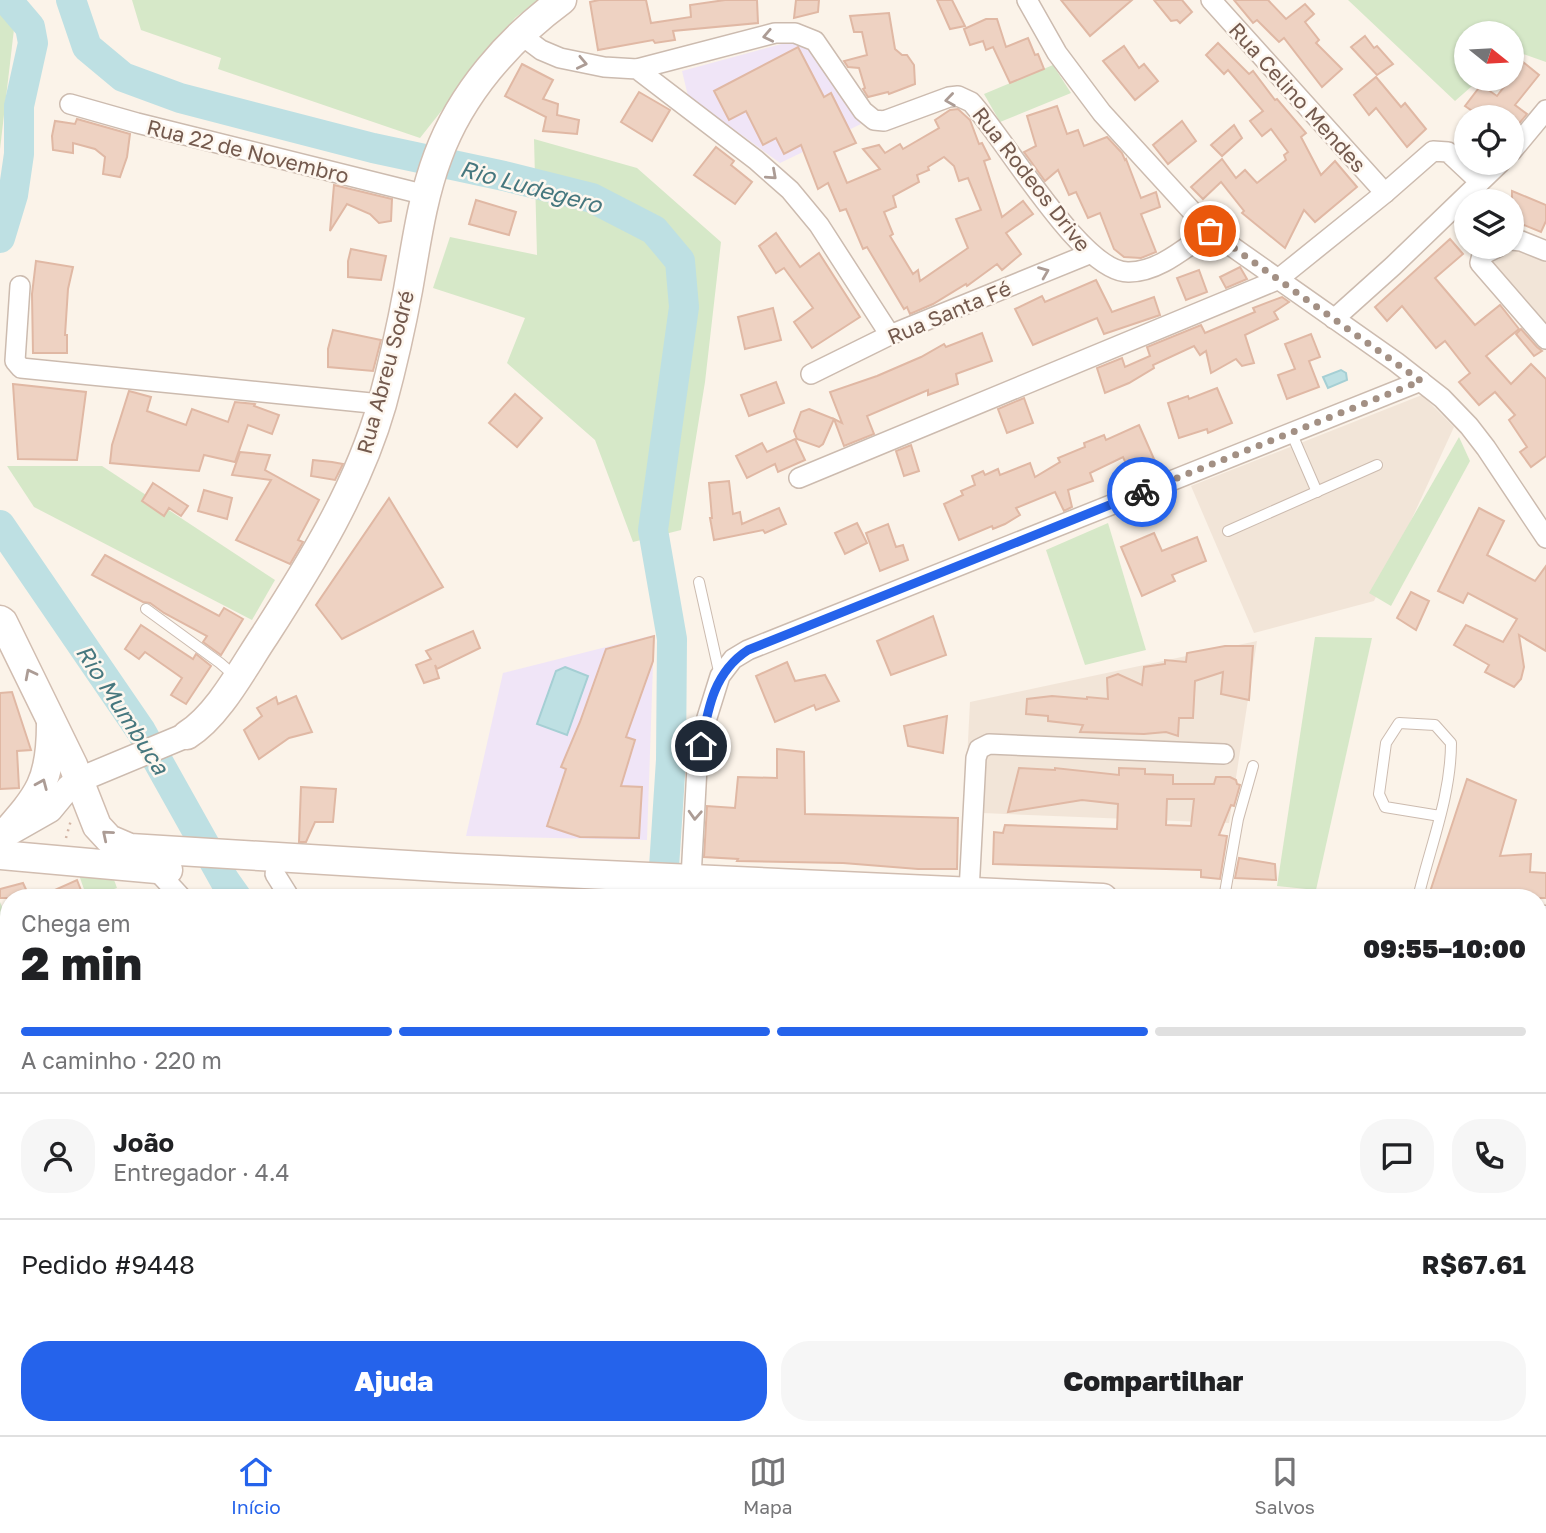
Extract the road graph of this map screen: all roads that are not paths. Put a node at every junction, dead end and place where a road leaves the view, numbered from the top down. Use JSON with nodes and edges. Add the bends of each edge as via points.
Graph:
{"nodes":[{"id":1,"x":562,"y":0,"type":"edge"},
{"id":2,"x":1027,"y":0,"type":"edge"},
{"id":3,"x":1211,"y":0,"type":"edge"},
{"id":4,"x":521,"y":35,"type":"junction"},
{"id":5,"x":637,"y":69,"type":"junction"},
{"id":6,"x":70,"y":104,"type":"dead end"},
{"id":7,"x":1546,"y":110,"type":"edge"},
{"id":8,"x":1524,"y":137,"type":"edge"},
{"id":9,"x":1487,"y":175,"type":"edge"},
{"id":10,"x":1480,"y":182,"type":"junction"},
{"id":11,"x":1385,"y":193,"type":"junction"},
{"id":12,"x":426,"y":195,"type":"junction"},
{"id":13,"x":1210,"y":231,"type":"junction"},
{"id":14,"x":1524,"y":242,"type":"edge"},
{"id":15,"x":1546,"y":251,"type":"edge"},
{"id":16,"x":1089,"y":254,"type":"junction"},
{"id":17,"x":1481,"y":259,"type":"edge"},
{"id":18,"x":1277,"y":280,"type":"junction"},
{"id":19,"x":20,"y":286,"type":"dead end"},
{"id":20,"x":1334,"y":319,"type":"junction"},
{"id":21,"x":890,"y":335,"type":"junction"},
{"id":22,"x":1546,"y":340,"type":"edge"},
{"id":23,"x":811,"y":374,"type":"dead end"},
{"id":24,"x":1421,"y":381,"type":"junction"},
{"id":25,"x":381,"y":404,"type":"junction"},
{"id":26,"x":1291,"y":432,"type":"junction"},
{"id":27,"x":1377,"y":465,"type":"dead end"},
{"id":28,"x":799,"y":478,"type":"dead end"},
{"id":29,"x":1317,"y":492,"type":"junction"},
{"id":30,"x":1228,"y":531,"type":"dead end"},
{"id":31,"x":1546,"y":537,"type":"edge"},
{"id":32,"x":699,"y":582,"type":"dead end"},
{"id":33,"x":146,"y":609,"type":"dead end"},
{"id":34,"x":1,"y":619,"type":"edge"},
{"id":35,"x":720,"y":676,"type":"junction"},
{"id":36,"x":236,"y":677,"type":"junction"},
{"id":37,"x":51,"y":719,"type":"junction"},
{"id":38,"x":187,"y":735,"type":"joint"},
{"id":39,"x":1224,"y":754,"type":"dead end"},
{"id":40,"x":1253,"y":766,"type":"dead end"},
{"id":41,"x":90,"y":785,"type":"junction"},
{"id":42,"x":1440,"y":816,"type":"junction"},
{"id":43,"x":1,"y":843,"type":"edge"},
{"id":44,"x":167,"y":864,"type":"junction"},
{"id":45,"x":260,"y":868,"type":"junction"},
{"id":46,"x":684,"y":883,"type":"junction"},
{"id":47,"x":178,"y":889,"type":"edge"},
{"id":48,"x":281,"y":889,"type":"edge"},
{"id":49,"x":707,"y":889,"type":"edge"},
{"id":50,"x":873,"y":889,"type":"edge"},
{"id":51,"x":968,"y":889,"type":"edge"},
{"id":52,"x":1226,"y":889,"type":"edge"},
{"id":53,"x":1420,"y":889,"type":"edge"}],
"edges":[{"from":1,"to":4,"type":"main road","name":"Rua Abreu Sodré"},
{"from":2,"to":13,"type":"street","via":[[1057,53],[1102,113]]},
{"from":3,"to":11,"type":"street","name":"Rua Celino Mendes"},
{"from":4,"to":5,"type":"street","one_way":true,"via":[[560,58]]},
{"from":4,"to":12,"type":"main road","name":"Rua Abreu Sodré","via":[[472,92],[451,127]]},
{"from":16,"to":5,"type":"street","name":"Rua Rodeos Drive","one_way":true,"via":[[980,111],[958,96],[884,121],[874,120],[815,41],[795,33],[775,33]]},
{"from":5,"to":21,"type":"street","one_way":true,"via":[[790,190],[819,225]]},
{"from":6,"to":12,"type":"street","name":"Rua 22 de Novembro"},
{"from":7,"to":8,"type":"street"},
{"from":9,"to":10,"type":"street"},
{"from":10,"to":11,"type":"street","via":[[1448,152],[1433,151]]},
{"from":10,"to":20,"type":"street"},
{"from":11,"to":18,"type":"street"},
{"from":12,"to":25,"type":"main road","name":"Rua Abreu Sodré"},
{"from":13,"to":16,"type":"street","name":"Rua Rodeos Drive","via":[[1165,262],[1144,270],[1127,273]]},
{"from":13,"to":18,"type":"street"},
{"from":14,"to":15,"type":"street"},
{"from":21,"to":16,"type":"street","name":"Rua Santa Fé","one_way":true},
{"from":17,"to":22,"type":"street"},
{"from":18,"to":20,"type":"street"},
{"from":18,"to":28,"type":"street"},
{"from":19,"to":25,"type":"street","via":[[15,361],[22,368]]},
{"from":20,"to":24,"type":"street"},
{"from":21,"to":23,"type":"street","name":"Rua Santa Fé"},
{"from":24,"to":26,"type":"street"},
{"from":24,"to":31,"type":"street","via":[[1469,426]]},
{"from":25,"to":36,"type":"main road","name":"Rua Abreu Sodré","via":[[365,456],[321,545]]},
{"from":26,"to":29,"type":"lane"},
{"from":26,"to":35,"type":"street","via":[[748,650],[733,659]]},
{"from":27,"to":29,"type":"lane"},
{"from":29,"to":30,"type":"lane"},
{"from":32,"to":35,"type":"lane"},
{"from":33,"to":36,"type":"lane"},
{"from":37,"to":34,"type":"main road","one_way":true},
{"from":35,"to":46,"type":"street","one_way":true,"via":[[697,767]]},
{"from":36,"to":38,"type":"main road","name":"Rua Abreu Sodré","via":[[206,719]]},
{"from":37,"to":41,"type":"main road"},
{"from":43,"to":37,"type":"main road","one_way":true,"via":[[41,788],[50,755]]},
{"from":38,"to":41,"type":"street","name":"Rua Abreu Sodré"},
{"from":39,"to":51,"type":"street","via":[[989,744],[979,749]]},
{"from":40,"to":52,"type":"lane"},
{"from":41,"to":43,"type":"street","name":"Rua Abreu Sodré","via":[[69,787],[50,810]]},
{"from":44,"to":41,"type":"main road","one_way":true,"via":[[112,841],[97,826]]},
{"from":42,"to":42,"type":"lane","via":[[1385,807],[1379,794],[1386,743],[1399,723],[1435,725],[1451,743]]},
{"from":42,"to":53,"type":"lane"},
{"from":43,"to":44,"type":"main road","via":[[61,862]]},
{"from":44,"to":45,"type":"main road"},
{"from":44,"to":47,"type":"street"},
{"from":45,"to":46,"type":"main road"},
{"from":45,"to":48,"type":"street"},
{"from":46,"to":49,"type":"main road"},
{"from":46,"to":50,"type":"main road"}]}
